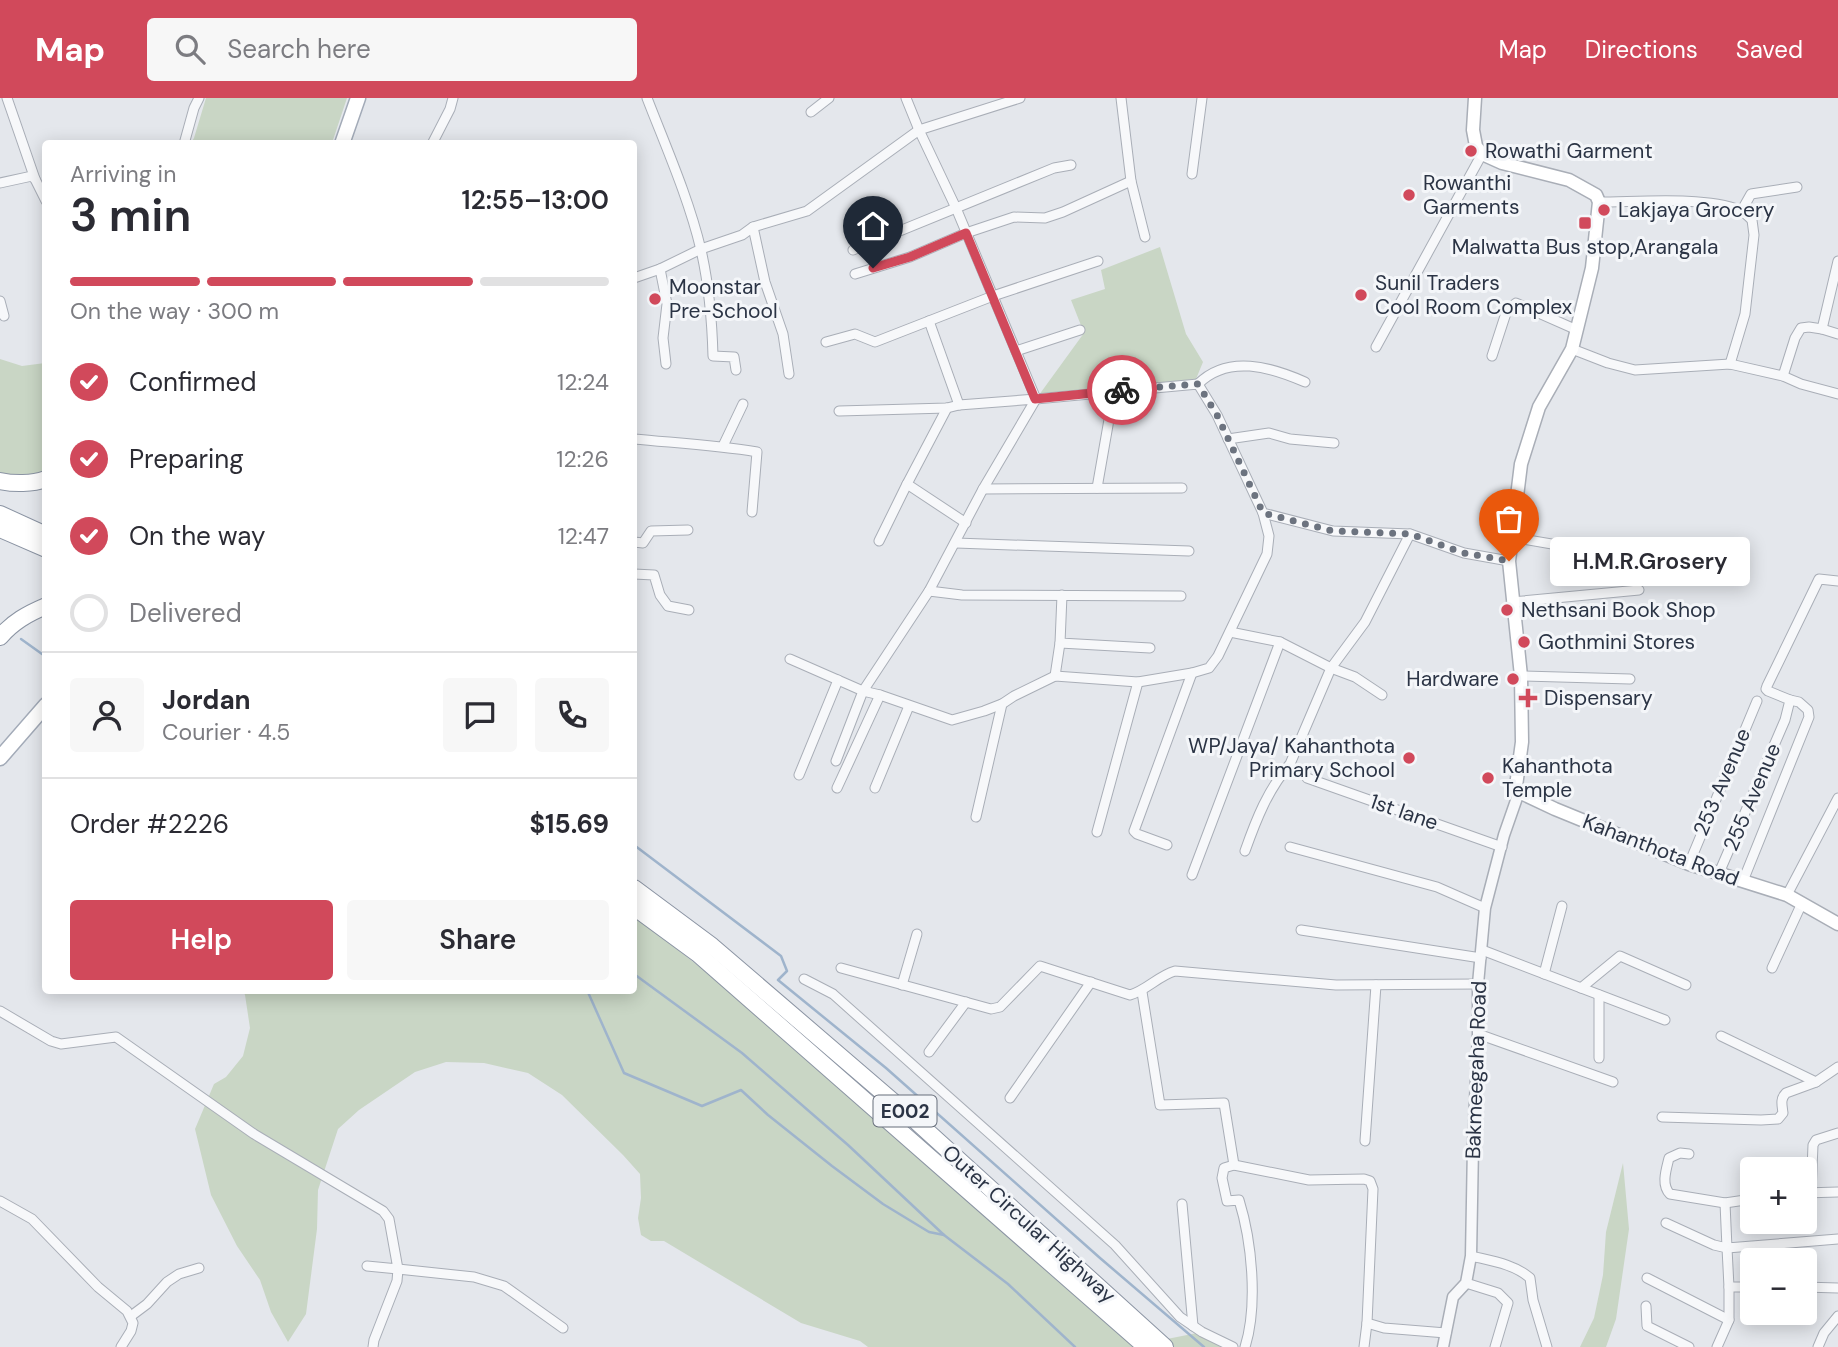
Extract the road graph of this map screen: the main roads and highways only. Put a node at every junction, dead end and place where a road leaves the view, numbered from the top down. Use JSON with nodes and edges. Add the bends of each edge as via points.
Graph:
{"nodes":[{"id":1,"x":358,"y":98,"type":"edge"},
{"id":2,"x":1475,"y":98,"type":"edge"},
{"id":3,"x":343,"y":140,"type":"edge"},
{"id":4,"x":42,"y":480,"type":"edge"},
{"id":5,"x":0,"y":481,"type":"edge"},
{"id":6,"x":0,"y":514,"type":"edge"},
{"id":7,"x":0,"y":528,"type":"edge"},
{"id":8,"x":42,"y":533,"type":"edge"},
{"id":9,"x":42,"y":548,"type":"edge"},
{"id":10,"x":42,"y":608,"type":"edge"},
{"id":11,"x":0,"y":637,"type":"edge"},
{"id":12,"x":42,"y":710,"type":"edge"},
{"id":13,"x":0,"y":758,"type":"edge"},
{"id":14,"x":637,"y":890,"type":"edge"},
{"id":15,"x":637,"y":909,"type":"edge"},
{"id":16,"x":1837,"y":920,"type":"edge"},
{"id":17,"x":1146,"y":1347,"type":"edge"},
{"id":18,"x":1165,"y":1347,"type":"edge"}],
"edges":[{"from":1,"to":3,"type":"main road"},
{"from":2,"to":16,"type":"main road","name":"Kahanthota Road","via":[[1473,130],[1482,154],[1569,180],[1596,195],[1599,202],[1592,268],[1572,349],[1539,407],[1521,464],[1509,561],[1521,676],[1522,742],[1516,786],[1519,792],[1555,809],[1689,864],[1787,895]]},
{"from":4,"to":5,"type":"highway"},
{"from":6,"to":8,"type":"highway"},
{"from":7,"to":9,"type":"highway"},
{"from":10,"to":11,"type":"highway","via":[[24,615]]},
{"from":12,"to":13,"type":"main road"},
{"from":14,"to":18,"type":"highway","name":"Outer Circular Highway","number":"E002","via":[[712,946],[918,1122]]},
{"from":15,"to":17,"type":"highway","name":"Outer Circular Highway","number":"E002","via":[[698,954]]}]}
